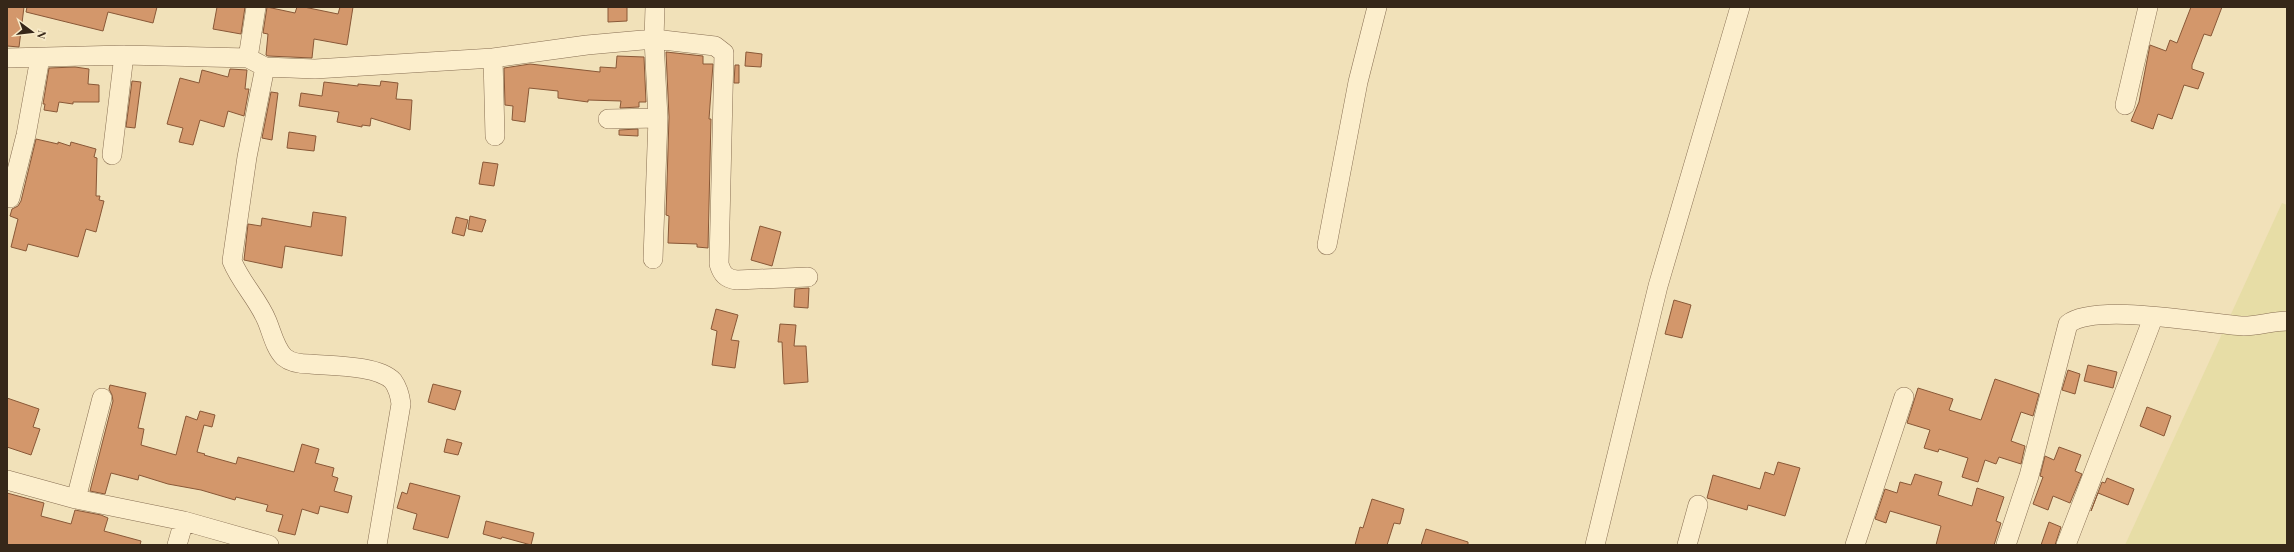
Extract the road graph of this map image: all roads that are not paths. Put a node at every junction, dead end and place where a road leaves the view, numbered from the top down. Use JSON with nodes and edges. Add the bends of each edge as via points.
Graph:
{"nodes":[{"id":1,"x":256,"y":7,"type":"edge"},
{"id":2,"x":655,"y":7,"type":"edge"},
{"id":3,"x":1377,"y":7,"type":"edge"},
{"id":4,"x":1740,"y":7,"type":"edge"},
{"id":5,"x":2148,"y":7,"type":"edge"},
{"id":6,"x":654,"y":39,"type":"junction"},
{"id":7,"x":124,"y":55,"type":"junction"},
{"id":8,"x":7,"y":58,"type":"edge"},
{"id":9,"x":40,"y":58,"type":"junction"},
{"id":10,"x":248,"y":58,"type":"junction"},
{"id":11,"x":494,"y":58,"type":"junction"},
{"id":12,"x":265,"y":66,"type":"junction"},
{"id":13,"x":2124,"y":104,"type":"dead end"},
{"id":14,"x":658,"y":118,"type":"junction"},
{"id":15,"x":608,"y":120,"type":"dead end"},
{"id":16,"x":495,"y":136,"type":"dead end"},
{"id":17,"x":112,"y":155,"type":"dead end"},
{"id":18,"x":10,"y":198,"type":"dead end"},
{"id":19,"x":1327,"y":245,"type":"dead end"},
{"id":20,"x":653,"y":260,"type":"dead end"},
{"id":21,"x":808,"y":276,"type":"dead end"},
{"id":22,"x":2153,"y":318,"type":"junction"},
{"id":23,"x":2287,"y":320,"type":"edge"},
{"id":24,"x":1904,"y":397,"type":"dead end"},
{"id":25,"x":102,"y":398,"type":"dead end"},
{"id":26,"x":7,"y":480,"type":"edge"},
{"id":27,"x":76,"y":499,"type":"junction"},
{"id":28,"x":1698,"y":505,"type":"dead end"},
{"id":29,"x":184,"y":521,"type":"junction"},
{"id":30,"x":177,"y":545,"type":"edge"},
{"id":31,"x":269,"y":545,"type":"edge"},
{"id":32,"x":377,"y":545,"type":"edge"},
{"id":33,"x":1595,"y":545,"type":"edge"},
{"id":34,"x":1687,"y":545,"type":"edge"},
{"id":35,"x":1855,"y":545,"type":"edge"},
{"id":36,"x":2006,"y":545,"type":"edge"},
{"id":37,"x":2066,"y":545,"type":"edge"}],
"edges":[{"from":1,"to":10,"type":"street"},
{"from":2,"to":6,"type":"street"},
{"from":3,"to":19,"type":"street","via":[[1358,82]]},
{"from":4,"to":33,"type":"street","via":[[1658,286]]},
{"from":5,"to":13,"type":"street"},
{"from":6,"to":11,"type":"street","via":[[587,44]]},
{"from":6,"to":14,"type":"street"},
{"from":6,"to":21,"type":"street","via":[[715,46],[724,54],[719,264],[722,272],[727,278],[737,280]]},
{"from":7,"to":9,"type":"street"},
{"from":7,"to":10,"type":"street"},
{"from":7,"to":17,"type":"street"},
{"from":8,"to":9,"type":"street"},
{"from":9,"to":18,"type":"street","via":[[26,135]]},
{"from":10,"to":12,"type":"street"},
{"from":11,"to":12,"type":"street","via":[[315,69]]},
{"from":11,"to":16,"type":"street"},
{"from":12,"to":32,"type":"street","via":[[247,157],[232,261],[237,275],[257,299],[275,342],[285,357],[299,363],[378,372],[392,381],[399,391],[401,404]]},
{"from":14,"to":15,"type":"street"},
{"from":14,"to":20,"type":"street"},
{"from":22,"to":23,"type":"street","via":[[2246,326]]},
{"from":22,"to":36,"type":"street","via":[[2112,314],[2078,319],[2068,324],[2029,476]]},
{"from":22,"to":37,"type":"street"},
{"from":24,"to":35,"type":"street"},
{"from":25,"to":27,"type":"street"},
{"from":26,"to":27,"type":"street"},
{"from":27,"to":29,"type":"street"},
{"from":28,"to":34,"type":"street"},
{"from":29,"to":30,"type":"street"},
{"from":29,"to":31,"type":"street"}]}
